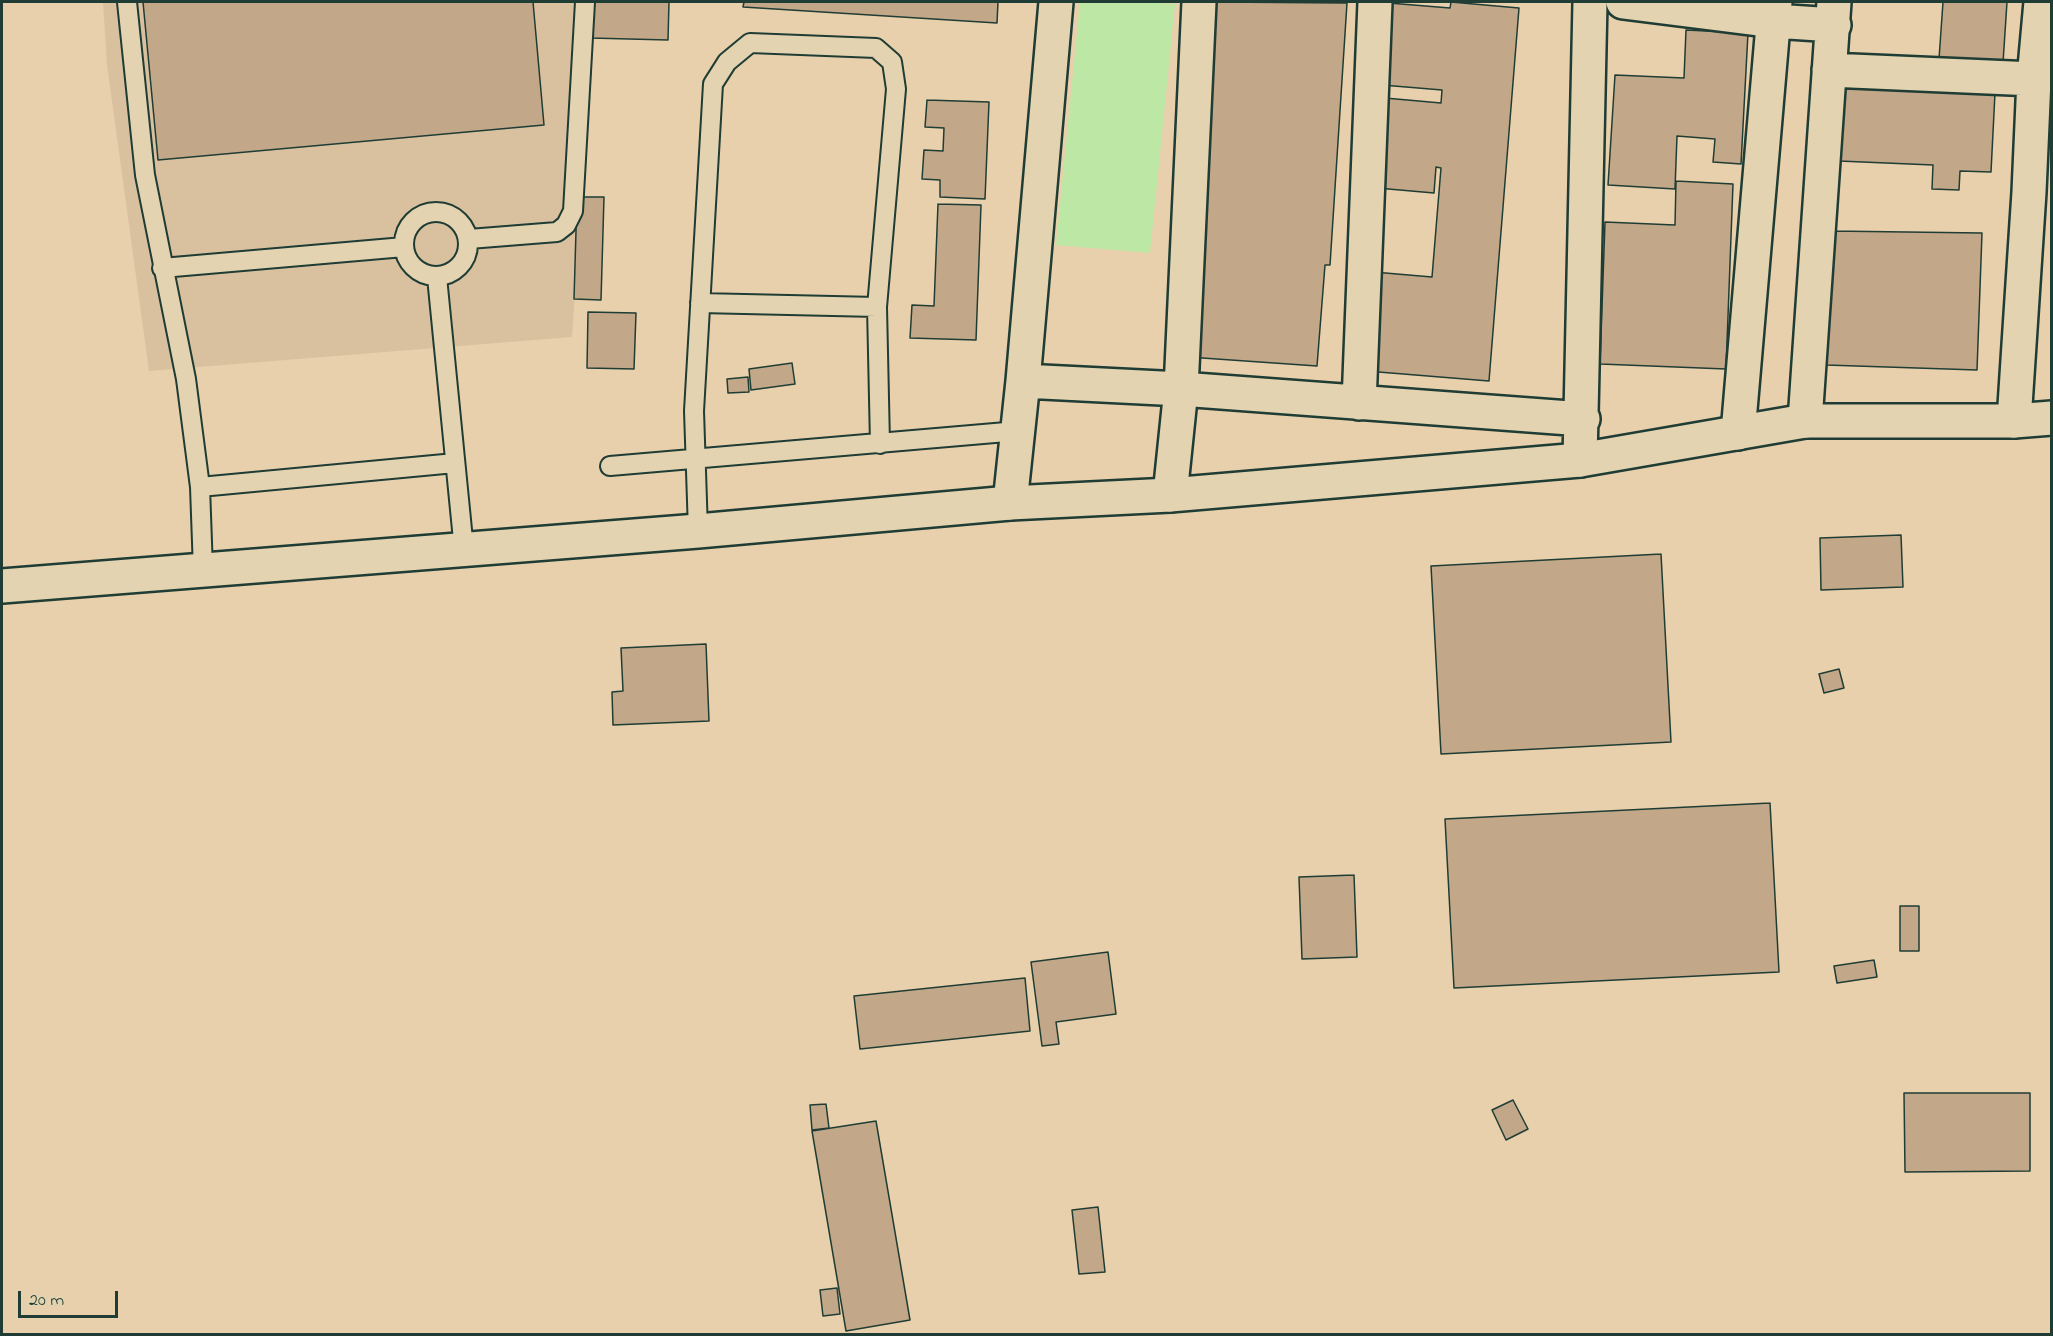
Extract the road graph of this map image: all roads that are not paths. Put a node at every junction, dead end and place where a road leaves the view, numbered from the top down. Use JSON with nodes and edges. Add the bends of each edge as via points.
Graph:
{"nodes":[{"id":1,"x":127,"y":2,"type":"edge"},
{"id":2,"x":585,"y":2,"type":"edge"},
{"id":3,"x":1056,"y":2,"type":"edge"},
{"id":4,"x":1199,"y":2,"type":"edge"},
{"id":5,"x":1375,"y":2,"type":"edge"},
{"id":6,"x":1590,"y":2,"type":"edge"},
{"id":7,"x":1623,"y":2,"type":"edge"},
{"id":8,"x":2042,"y":2,"type":"edge"},
{"id":9,"x":1775,"y":11,"type":"edge"},
{"id":10,"x":1834,"y":13,"type":"edge"},
{"id":11,"x":1829,"y":70,"type":"junction"},
{"id":12,"x":2034,"y":79,"type":"junction"},
{"id":13,"x":2040,"y":190,"type":"edge"},
{"id":14,"x":469,"y":239,"type":"junction"},
{"id":15,"x":404,"y":247,"type":"junction"},
{"id":16,"x":162,"y":268,"type":"junction"},
{"id":17,"x":437,"y":277,"type":"junction"},
{"id":18,"x":700,"y":303,"type":"junction"},
{"id":19,"x":878,"y":307,"type":"junction"},
{"id":20,"x":1023,"y":381,"type":"junction"},
{"id":21,"x":1180,"y":389,"type":"junction"},
{"id":22,"x":1359,"y":403,"type":"junction"},
{"id":23,"x":2052,"y":418,"type":"edge"},
{"id":24,"x":1582,"y":419,"type":"junction"},
{"id":25,"x":1805,"y":421,"type":"junction"},
{"id":26,"x":2014,"y":422,"type":"junction"},
{"id":27,"x":1018,"y":431,"type":"junction"},
{"id":28,"x":1738,"y":433,"type":"junction"},
{"id":29,"x":880,"y":444,"type":"junction"},
{"id":30,"x":695,"y":460,"type":"junction"},
{"id":31,"x":1580,"y":460,"type":"junction"},
{"id":32,"x":455,"y":463,"type":"junction"},
{"id":33,"x":610,"y":466,"type":"dead end"},
{"id":34,"x":200,"y":487,"type":"junction"},
{"id":35,"x":1170,"y":495,"type":"junction"},
{"id":36,"x":1010,"y":503,"type":"junction"},
{"id":37,"x":698,"y":531,"type":"junction"},
{"id":38,"x":464,"y":550,"type":"junction"},
{"id":39,"x":203,"y":570,"type":"junction"},
{"id":40,"x":2,"y":586,"type":"edge"}],
"edges":[{"from":1,"to":16,"type":"lane","via":[[145,175]]},
{"from":2,"to":14,"type":"lane","via":[[573,211],[557,232]]},
{"from":3,"to":20,"type":"street"},
{"from":4,"to":21,"type":"street"},
{"from":5,"to":22,"type":"street"},
{"from":6,"to":24,"type":"street"},
{"from":7,"to":9,"type":"street"},
{"from":8,"to":12,"type":"street"},
{"from":9,"to":10,"type":"street"},
{"from":9,"to":28,"type":"street"},
{"from":10,"to":11,"type":"street"},
{"from":11,"to":12,"type":"street"},
{"from":11,"to":25,"type":"street"},
{"from":12,"to":13,"type":"street"},
{"from":13,"to":26,"type":"street"},
{"from":14,"to":15,"type":"lane","via":[[453,216],[438,212],[422,215],[410,225]]},
{"from":14,"to":17,"type":"lane","via":[[462,264],[452,273]]},
{"from":15,"to":16,"type":"lane"},
{"from":15,"to":17,"type":"lane","via":[[411,266]]},
{"from":16,"to":34,"type":"lane","via":[[186,379]]},
{"from":17,"to":32,"type":"lane"},
{"from":18,"to":19,"type":"lane"},
{"from":18,"to":19,"type":"lane","via":[[713,84],[727,62],[750,43],[876,48],[892,62],[896,89]]},
{"from":18,"to":30,"type":"lane"},
{"from":19,"to":29,"type":"lane"},
{"from":20,"to":21,"type":"street"},
{"from":20,"to":27,"type":"street"},
{"from":21,"to":22,"type":"street"},
{"from":21,"to":35,"type":"street"},
{"from":22,"to":24,"type":"street"},
{"from":23,"to":26,"type":"street"},
{"from":24,"to":31,"type":"street"},
{"from":25,"to":26,"type":"street"},
{"from":25,"to":28,"type":"street"},
{"from":27,"to":29,"type":"lane"},
{"from":27,"to":36,"type":"street"},
{"from":28,"to":31,"type":"street"},
{"from":29,"to":30,"type":"lane"},
{"from":30,"to":33,"type":"lane"},
{"from":30,"to":37,"type":"lane"},
{"from":31,"to":35,"type":"street"},
{"from":32,"to":34,"type":"lane"},
{"from":32,"to":38,"type":"lane"},
{"from":34,"to":39,"type":"lane"},
{"from":35,"to":36,"type":"street"},
{"from":36,"to":37,"type":"street"},
{"from":37,"to":38,"type":"street"},
{"from":38,"to":39,"type":"street"},
{"from":39,"to":40,"type":"street"}]}
